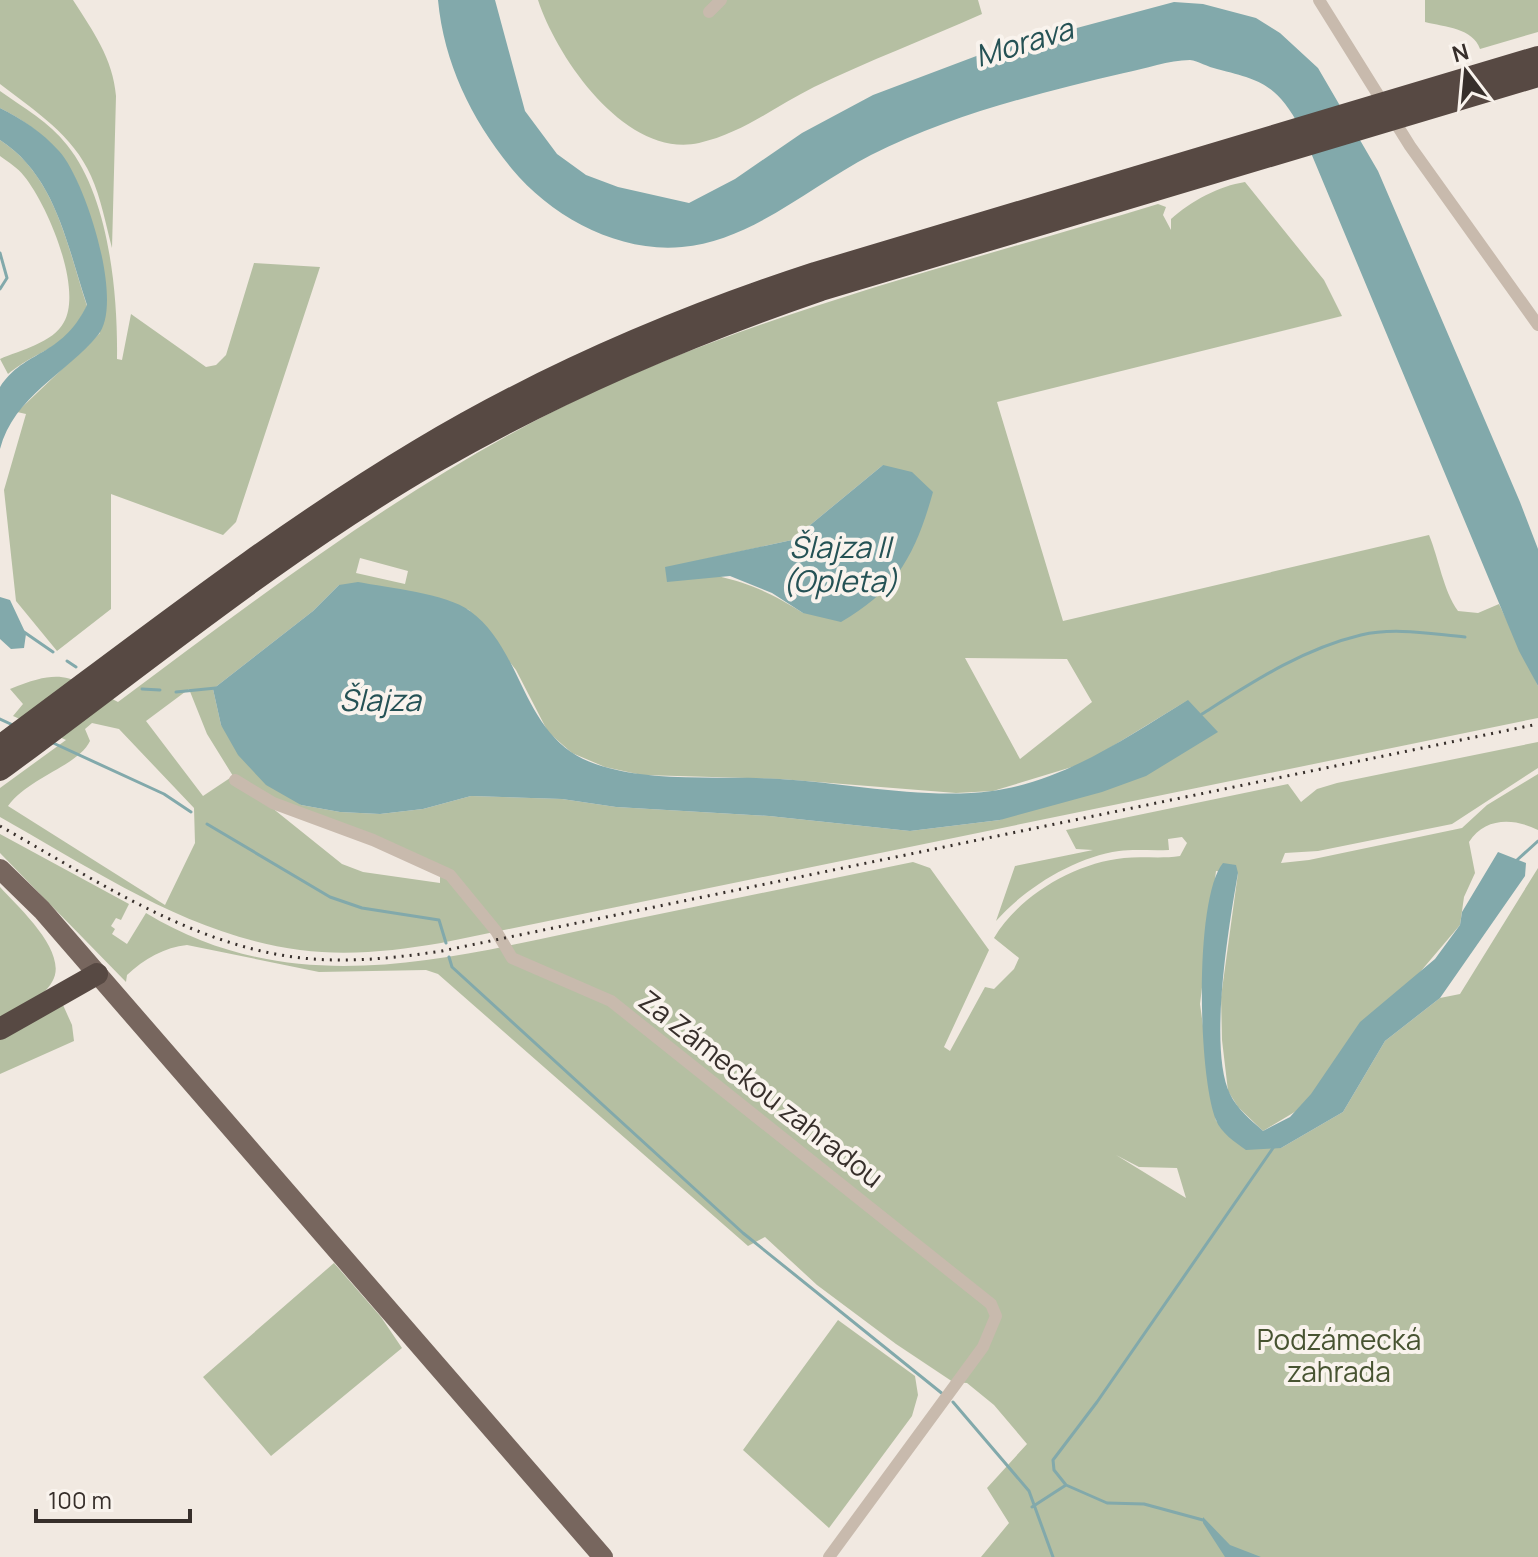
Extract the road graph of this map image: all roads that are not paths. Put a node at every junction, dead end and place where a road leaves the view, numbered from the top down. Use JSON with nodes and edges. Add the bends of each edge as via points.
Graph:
{"nodes":[{"id":1,"x":721,"y":0,"type":"edge"},
{"id":2,"x":1319,"y":0,"type":"edge"},
{"id":3,"x":709,"y":12,"type":"dead end"},
{"id":4,"x":1538,"y":57,"type":"edge"},
{"id":5,"x":1538,"y":76,"type":"edge"},
{"id":6,"x":1403,"y":105,"type":"junction"},
{"id":7,"x":1215,"y":162,"type":"junction"},
{"id":8,"x":1538,"y":325,"type":"edge"},
{"id":9,"x":93,"y":690,"type":"junction"},
{"id":10,"x":41,"y":728,"type":"junction"},
{"id":11,"x":0,"y":735,"type":"edge"},
{"id":12,"x":0,"y":746,"type":"edge"},
{"id":13,"x":0,"y":770,"type":"edge"},
{"id":14,"x":235,"y":780,"type":"dead end"},
{"id":15,"x":0,"y":782,"type":"edge"},
{"id":16,"x":0,"y":869,"type":"edge"},
{"id":17,"x":97,"y":974,"type":"junction"},
{"id":18,"x":0,"y":1029,"type":"edge"},
{"id":19,"x":603,"y":1557,"type":"edge"},
{"id":20,"x":829,"y":1557,"type":"edge"}],
"edges":[{"from":1,"to":3,"type":"street"},
{"from":2,"to":8,"type":"street","via":[[1410,146]]},
{"from":4,"to":6,"type":"highway"},
{"from":5,"to":6,"type":"highway"},
{"from":6,"to":7,"type":"highway"},
{"from":7,"to":9,"type":"highway","via":[[821,290],[600,376],[497,428],[345,519]]},
{"from":7,"to":9,"type":"highway","via":[[815,273],[591,359],[474,418],[374,477],[164,625]]},
{"from":9,"to":10,"type":"highway"},
{"from":9,"to":10,"type":"highway"},
{"from":10,"to":11,"type":"highway"},
{"from":10,"to":12,"type":"highway"},
{"from":10,"to":13,"type":"highway"},
{"from":10,"to":15,"type":"highway"},
{"from":14,"to":20,"type":"street","name":"Za Zámeckou zahradou","via":[[273,803],[450,875],[512,958],[611,1001],[991,1304],[996,1316],[975,1360]]},
{"from":16,"to":17,"type":"main road"},
{"from":17,"to":18,"type":"highway"},
{"from":17,"to":19,"type":"main road"}]}
